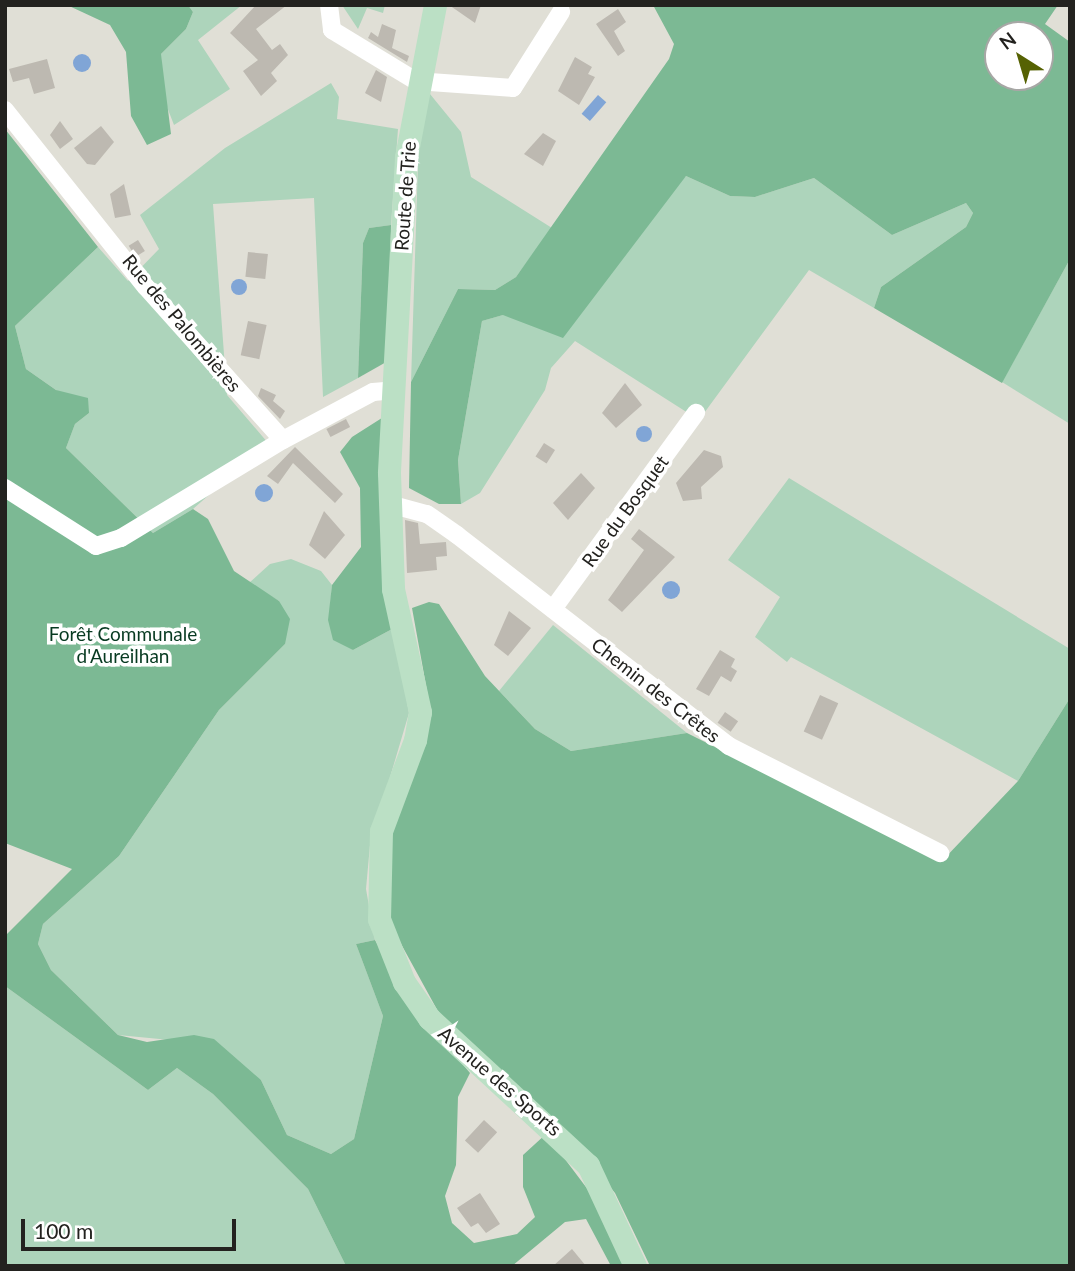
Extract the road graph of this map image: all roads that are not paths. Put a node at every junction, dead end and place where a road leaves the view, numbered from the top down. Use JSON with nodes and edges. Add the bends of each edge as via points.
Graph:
{"nodes":[{"id":1,"x":329,"y":5,"type":"edge"},
{"id":2,"x":435,"y":5,"type":"edge"},
{"id":3,"x":561,"y":12,"type":"dead end"},
{"id":4,"x":416,"y":82,"type":"junction"},
{"id":5,"x":5,"y":110,"type":"edge"},
{"id":6,"x":394,"y":390,"type":"junction"},
{"id":7,"x":696,"y":413,"type":"dead end"},
{"id":8,"x":283,"y":440,"type":"junction"},
{"id":9,"x":5,"y":488,"type":"edge"},
{"id":10,"x":389,"y":504,"type":"junction"},
{"id":11,"x":554,"y":609,"type":"junction"},
{"id":12,"x":940,"y":853,"type":"dead end"},
{"id":13,"x":635,"y":1266,"type":"edge"}],
"edges":[{"from":1,"to":4,"type":"street","via":[[332,30]]},
{"from":2,"to":4,"type":"main road","name":"Route de Trie"},
{"from":3,"to":4,"type":"street","via":[[513,88]]},
{"from":4,"to":6,"type":"main road","name":"Route de Trie"},
{"from":5,"to":8,"type":"street","name":"Rue des Palombières","via":[[146,287]]},
{"from":6,"to":8,"type":"street","via":[[373,392]]},
{"from":6,"to":10,"type":"main road","name":"Route de Trie"},
{"from":7,"to":11,"type":"street","name":"Rue du Bosquet"},
{"from":8,"to":9,"type":"street","via":[[121,538],[96,546]]},
{"from":10,"to":11,"type":"street","name":"Chemin des Crêtes","via":[[427,514]]},
{"from":10,"to":13,"type":"main road","name":"Avenue des Sports","via":[[392,566],[420,712],[376,859],[379,919],[404,982],[452,1044],[588,1166]]},
{"from":11,"to":12,"type":"street","name":"Chemin des Crêtes","via":[[729,746]]}]}
